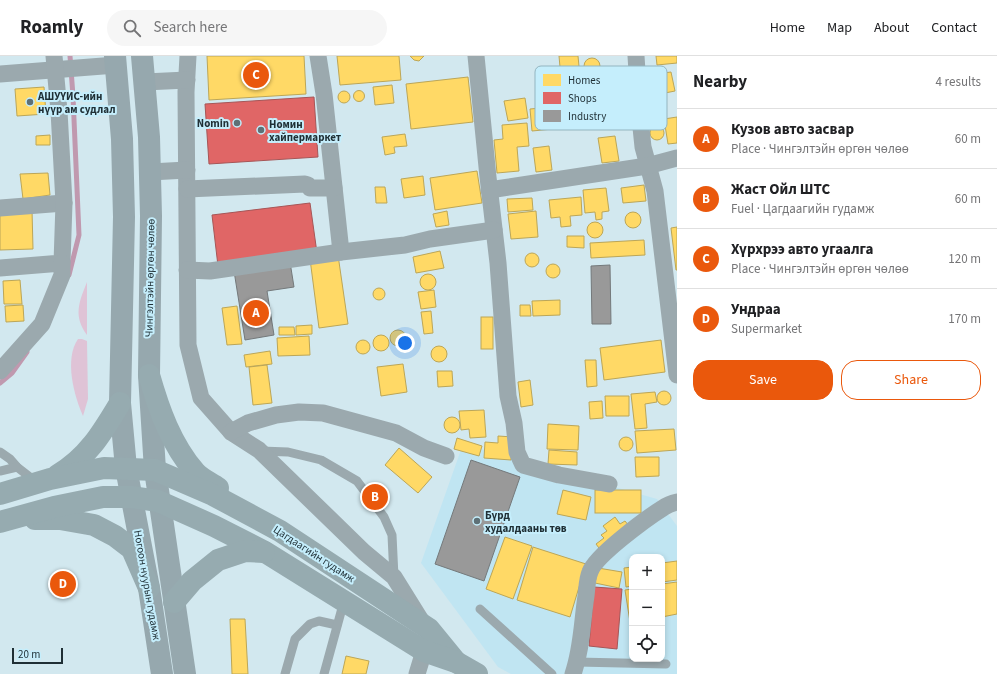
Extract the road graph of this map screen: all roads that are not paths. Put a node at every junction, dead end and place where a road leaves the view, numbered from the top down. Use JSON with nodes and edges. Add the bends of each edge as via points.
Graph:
{"nodes":[{"id":1,"x":142,"y":56,"type":"edge"},
{"id":2,"x":188,"y":56,"type":"edge"},
{"id":3,"x":318,"y":56,"type":"edge"},
{"id":4,"x":476,"y":56,"type":"edge"},
{"id":5,"x":636,"y":56,"type":"edge"},
{"id":6,"x":116,"y":61,"type":"edge"},
{"id":7,"x":56,"y":65,"type":"edge"},
{"id":8,"x":637,"y":66,"type":"edge"},
{"id":9,"x":0,"y":74,"type":"edge"},
{"id":10,"x":187,"y":80,"type":"junction"},
{"id":11,"x":145,"y":82,"type":"junction"},
{"id":12,"x":641,"y":130,"type":"edge"},
{"id":13,"x":677,"y":158,"type":"edge"},
{"id":14,"x":647,"y":166,"type":"junction"},
{"id":15,"x":187,"y":170,"type":"junction"},
{"id":16,"x":150,"y":172,"type":"junction"},
{"id":17,"x":334,"y":188,"type":"junction"},
{"id":18,"x":187,"y":189,"type":"junction"},
{"id":19,"x":489,"y":190,"type":"junction"},
{"id":20,"x":64,"y":203,"type":"junction"},
{"id":21,"x":0,"y":208,"type":"edge"},
{"id":22,"x":494,"y":230,"type":"junction"},
{"id":23,"x":341,"y":252,"type":"junction"},
{"id":24,"x":62,"y":263,"type":"junction"},
{"id":25,"x":0,"y":268,"type":"edge"},
{"id":26,"x":187,"y":270,"type":"junction"},
{"id":27,"x":0,"y":371,"type":"edge"},
{"id":28,"x":149,"y":375,"type":"junction"},
{"id":29,"x":677,"y":375,"type":"edge"},
{"id":30,"x":120,"y":403,"type":"junction"},
{"id":31,"x":231,"y":432,"type":"junction"},
{"id":32,"x":259,"y":450,"type":"junction"},
{"id":33,"x":0,"y":452,"type":"edge"},
{"id":34,"x":446,"y":456,"type":"dead end"},
{"id":35,"x":17,"y":467,"type":"junction"},
{"id":36,"x":126,"y":468,"type":"junction"},
{"id":37,"x":155,"y":470,"type":"junction"},
{"id":38,"x":0,"y":471,"type":"edge"},
{"id":39,"x":44,"y":481,"type":"junction"},
{"id":40,"x":609,"y":484,"type":"dead end"},
{"id":41,"x":0,"y":494,"type":"edge"},
{"id":42,"x":131,"y":497,"type":"junction"},
{"id":43,"x":158,"y":501,"type":"junction"},
{"id":44,"x":677,"y":502,"type":"edge"},
{"id":45,"x":5,"y":520,"type":"edge"},
{"id":46,"x":280,"y":531,"type":"junction"},
{"id":47,"x":265,"y":552,"type":"junction"},
{"id":48,"x":394,"y":576,"type":"junction"},
{"id":49,"x":149,"y":588,"type":"junction"},
{"id":50,"x":344,"y":601,"type":"junction"},
{"id":51,"x":174,"y":602,"type":"junction"},
{"id":52,"x":480,"y":609,"type":"dead end"},
{"id":53,"x":337,"y":625,"type":"junction"},
{"id":54,"x":424,"y":626,"type":"junction"},
{"id":55,"x":424,"y":651,"type":"junction"},
{"id":56,"x":456,"y":662,"type":"junction"},
{"id":57,"x":666,"y":664,"type":"dead end"},
{"id":58,"x":575,"y":668,"type":"edge"},
{"id":59,"x":162,"y":674,"type":"edge"},
{"id":60,"x":185,"y":674,"type":"edge"},
{"id":61,"x":285,"y":674,"type":"edge"},
{"id":62,"x":324,"y":674,"type":"edge"},
{"id":63,"x":417,"y":674,"type":"edge"},
{"id":64,"x":476,"y":674,"type":"edge"},
{"id":65,"x":552,"y":674,"type":"edge"}],
"edges":[{"from":1,"to":11,"type":"main road","name":"Чингэлтэйн өргөн чөлөө"},
{"from":2,"to":10,"type":"street"},
{"from":3,"to":17,"type":"street"},
{"from":4,"to":19,"type":"street"},
{"from":5,"to":8,"type":"street"},
{"from":6,"to":7,"type":"street","via":[[91,68]]},
{"from":6,"to":30,"type":"main road","via":[[124,217]]},
{"from":7,"to":9,"type":"street"},
{"from":7,"to":20,"type":"street"},
{"from":10,"to":11,"type":"street"},
{"from":10,"to":15,"type":"street"},
{"from":11,"to":16,"type":"main road","name":"Чингэлтэйн өргөн чөлөө"},
{"from":12,"to":14,"type":"street"},
{"from":13,"to":14,"type":"street"},
{"from":14,"to":19,"type":"street"},
{"from":14,"to":29,"type":"street","via":[[655,191]]},
{"from":15,"to":16,"type":"street"},
{"from":15,"to":18,"type":"street"},
{"from":16,"to":28,"type":"main road","name":"Чингэлтэйн өргөн чөлөө"},
{"from":17,"to":18,"type":"street","via":[[314,189],[305,184]]},
{"from":17,"to":23,"type":"street"},
{"from":18,"to":26,"type":"street"},
{"from":19,"to":22,"type":"street"},
{"from":20,"to":21,"type":"street"},
{"from":20,"to":24,"type":"street"},
{"from":22,"to":23,"type":"street","via":[[405,245]]},
{"from":22,"to":40,"type":"street","via":[[508,396],[517,452],[523,465]]},
{"from":23,"to":26,"type":"street","via":[[210,271]]},
{"from":24,"to":25,"type":"street"},
{"from":24,"to":27,"type":"street","via":[[62,275],[42,324]]},
{"from":26,"to":31,"type":"street","via":[[188,345],[201,398]]},
{"from":28,"to":37,"type":"main road","name":"Чингэлтэйн өргөн чөлөө"},
{"from":28,"to":46,"type":"main road","via":[[159,409],[175,445],[196,473]]},
{"from":30,"to":36,"type":"main road"},
{"from":30,"to":39,"type":"main road","via":[[99,438],[85,455],[70,467]]},
{"from":31,"to":32,"type":"street"},
{"from":31,"to":34,"type":"street","via":[[276,415],[299,412],[323,413],[396,433]]},
{"from":32,"to":48,"type":"street","via":[[364,552]]},
{"from":32,"to":48,"type":"lane","via":[[288,452],[321,460],[357,481],[384,517],[392,535]]},
{"from":33,"to":35,"type":"lane"},
{"from":35,"to":38,"type":"lane"},
{"from":35,"to":39,"type":"lane"},
{"from":36,"to":37,"type":"main road","name":"Цагдаагийн гудамж"},
{"from":36,"to":39,"type":"main road","name":"Цагдаагийн гудамж","via":[[104,468]]},
{"from":36,"to":42,"type":"main road"},
{"from":37,"to":43,"type":"main road","name":"Чингэлтэйн өргөн чөлөө"},
{"from":37,"to":46,"type":"main road","name":"Цагдаагийн гудамж","via":[[212,495]]},
{"from":39,"to":41,"type":"main road"},
{"from":42,"to":43,"type":"main road","name":"Цагдаагийн гудамж"},
{"from":42,"to":45,"type":"main road","name":"Цагдаагийн гудамж","via":[[103,497]]},
{"from":42,"to":49,"type":"main road","name":"Ногоон нуурын гудамж"},
{"from":43,"to":47,"type":"main road","name":"Цагдаагийн гудамж"},
{"from":43,"to":51,"type":"main road","name":"Ногоон нуурын гудамж"},
{"from":44,"to":58,"type":"street","via":[[664,507],[593,564],[589,573],[582,639]]},
{"from":45,"to":49,"type":"main road","via":[[60,519],[94,525],[132,549]]},
{"from":46,"to":54,"type":"main road","name":"Цагдаагийн гудамж"},
{"from":47,"to":50,"type":"main road","name":"Цагдаагийн гудамж"},
{"from":47,"to":51,"type":"main road","via":[[245,551],[218,560],[192,581]]},
{"from":48,"to":54,"type":"street"},
{"from":49,"to":59,"type":"main road","name":"Ногоон нуурын гудамж"},
{"from":50,"to":53,"type":"lane"},
{"from":50,"to":55,"type":"main road","name":"Цагдаагийн гудамж"},
{"from":51,"to":60,"type":"main road","name":"Ногоон нуурын гудамж"},
{"from":52,"to":65,"type":"lane"},
{"from":53,"to":61,"type":"lane","via":[[319,621],[310,624],[295,639]]},
{"from":53,"to":62,"type":"lane"},
{"from":54,"to":56,"type":"main road","name":"Цагдаагийн гудамж"},
{"from":55,"to":56,"type":"main road","name":"Цагдаагийн гудамж"},
{"from":55,"to":63,"type":"street"},
{"from":56,"to":64,"type":"main road","name":"Цагдаагийн гудамж"},
{"from":57,"to":58,"type":"lane"}]}
